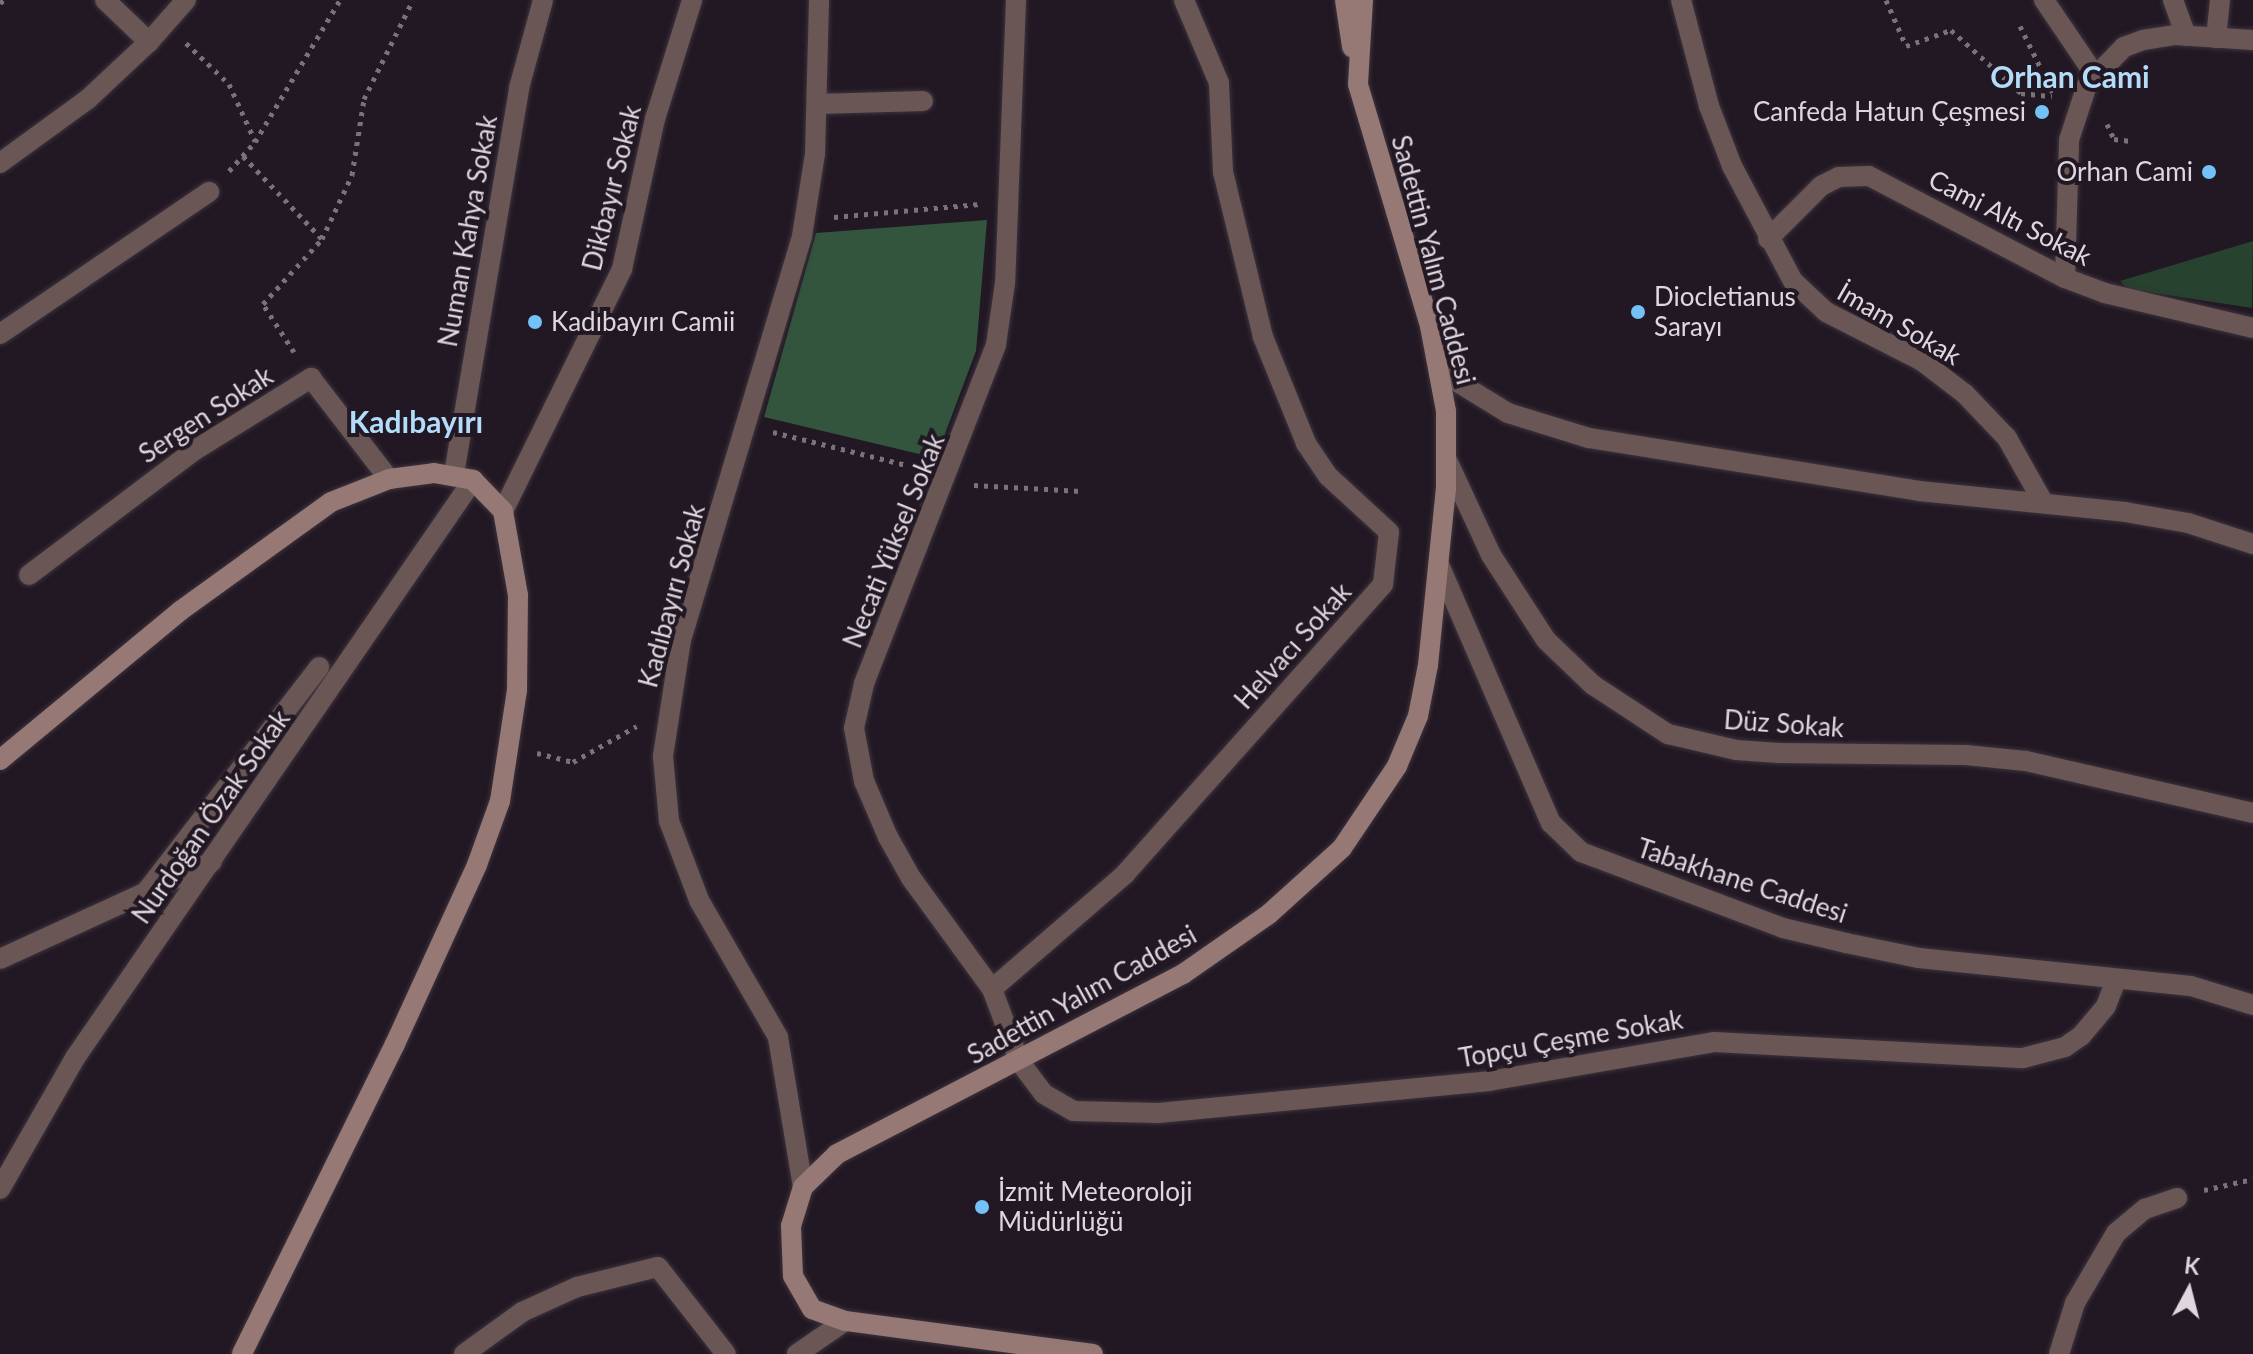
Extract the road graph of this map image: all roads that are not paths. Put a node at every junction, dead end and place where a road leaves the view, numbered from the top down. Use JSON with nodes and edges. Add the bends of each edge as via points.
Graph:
{"nodes":[{"id":1,"x":105,"y":0,"type":"edge"},
{"id":2,"x":186,"y":0,"type":"edge"},
{"id":3,"x":543,"y":0,"type":"edge"},
{"id":4,"x":692,"y":0,"type":"edge"},
{"id":5,"x":819,"y":0,"type":"edge"},
{"id":6,"x":1016,"y":0,"type":"edge"},
{"id":7,"x":1184,"y":0,"type":"edge"},
{"id":8,"x":1345,"y":0,"type":"edge"},
{"id":9,"x":1363,"y":0,"type":"edge"},
{"id":10,"x":1681,"y":0,"type":"edge"},
{"id":11,"x":2044,"y":0,"type":"edge"},
{"id":12,"x":2173,"y":0,"type":"edge"},
{"id":13,"x":2220,"y":0,"type":"edge"},
{"id":14,"x":2186,"y":36,"type":"junction"},
{"id":15,"x":2216,"y":38,"type":"junction"},
{"id":16,"x":2253,"y":40,"type":"edge"},
{"id":17,"x":149,"y":42,"type":"junction"},
{"id":18,"x":2095,"y":75,"type":"junction"},
{"id":19,"x":1358,"y":84,"type":"junction"},
{"id":20,"x":923,"y":101,"type":"dead end"},
{"id":21,"x":817,"y":104,"type":"junction"},
{"id":22,"x":0,"y":163,"type":"edge"},
{"id":23,"x":209,"y":192,"type":"road end"},
{"id":24,"x":1768,"y":239,"type":"junction"},
{"id":25,"x":2065,"y":278,"type":"junction"},
{"id":26,"x":2253,"y":328,"type":"edge"},
{"id":27,"x":0,"y":334,"type":"edge"},
{"id":28,"x":1441,"y":372,"type":"junction"},
{"id":29,"x":1446,"y":458,"type":"junction"},
{"id":30,"x":464,"y":477,"type":"junction"},
{"id":31,"x":389,"y":479,"type":"junction"},
{"id":32,"x":2043,"y":502,"type":"junction"},
{"id":33,"x":503,"y":511,"type":"junction"},
{"id":34,"x":2253,"y":544,"type":"edge"},
{"id":35,"x":1440,"y":567,"type":"junction"},
{"id":36,"x":29,"y":575,"type":"dead end"},
{"id":37,"x":319,"y":667,"type":"dead end"},
{"id":38,"x":0,"y":760,"type":"edge"},
{"id":39,"x":2253,"y":813,"type":"edge"},
{"id":40,"x":212,"y":862,"type":"junction"},
{"id":41,"x":146,"y":892,"type":"junction"},
{"id":42,"x":0,"y":959,"type":"edge"},
{"id":43,"x":2116,"y":980,"type":"junction"},
{"id":44,"x":992,"y":989,"type":"junction"},
{"id":45,"x":2253,"y":1005,"type":"edge"},
{"id":46,"x":1019,"y":1061,"type":"junction"},
{"id":47,"x":803,"y":1187,"type":"junction"},
{"id":48,"x":0,"y":1189,"type":"edge"},
{"id":49,"x":2177,"y":1198,"type":"road end"},
{"id":50,"x":845,"y":1321,"type":"junction"},
{"id":51,"x":242,"y":1354,"type":"edge"},
{"id":52,"x":464,"y":1354,"type":"edge"},
{"id":53,"x":726,"y":1354,"type":"edge"},
{"id":54,"x":797,"y":1354,"type":"edge"},
{"id":55,"x":1093,"y":1354,"type":"edge"},
{"id":56,"x":2059,"y":1354,"type":"edge"}],
"edges":[{"from":1,"to":17,"type":"street"},
{"from":2,"to":17,"type":"street"},
{"from":3,"to":30,"type":"street","name":"Numan Kahya Sokak","via":[[519,88]]},
{"from":4,"to":33,"type":"street","name":"Dikbayır Sokak","via":[[655,119],[622,269]]},
{"from":5,"to":21,"type":"street","name":"Kadıbayırı Sokak"},
{"from":6,"to":44,"type":"street","name":"Necati Yüksel Sokak","via":[[1002,317],[948,476],[864,684],[854,728],[864,781],[888,837],[911,878]]},
{"from":7,"to":44,"type":"street","name":"Helvacı Sokak","via":[[1219,83],[1223,172],[1233,229],[1276,375],[1306,443],[1328,476],[1389,532],[1383,584],[1125,874]]},
{"from":8,"to":19,"type":"main road"},
{"from":9,"to":19,"type":"main road","name":"Sadettin Yalım Caddesi"},
{"from":10,"to":24,"type":"street","name":"İmam Sokak","via":[[1709,106]]},
{"from":11,"to":18,"type":"street"},
{"from":12,"to":14,"type":"street"},
{"from":13,"to":15,"type":"street"},
{"from":14,"to":15,"type":"street"},
{"from":14,"to":18,"type":"street","via":[[2124,47]]},
{"from":15,"to":16,"type":"street"},
{"from":17,"to":22,"type":"street","via":[[88,99]]},
{"from":18,"to":25,"type":"street","via":[[2080,100],[2069,140]]},
{"from":19,"to":28,"type":"main road","name":"Sadettin Yalım Caddesi"},
{"from":20,"to":21,"type":"street"},
{"from":21,"to":47,"type":"street","name":"Kadıbayırı Sokak","via":[[805,219],[748,427],[681,640],[663,769],[669,821],[699,900],[778,1037]]},
{"from":23,"to":27,"type":"street"},
{"from":24,"to":25,"type":"street","name":"Cami Altı Sokak","via":[[1821,186],[1856,175],[1889,184],[1988,242]]},
{"from":24,"to":32,"type":"street","name":"İmam Sokak","via":[[1808,299],[1922,361],[1981,410],[2024,462]]},
{"from":25,"to":26,"type":"street","name":"Cami Altı Sokak","via":[[2105,293]]},
{"from":28,"to":29,"type":"main road","name":"Sadettin Yalım Caddesi"},
{"from":28,"to":32,"type":"street","via":[[1508,413],[1589,438],[1889,487]]},
{"from":29,"to":35,"type":"main road","name":"Sadettin Yalım Caddesi"},
{"from":29,"to":39,"type":"street","name":"Düz Sokak","via":[[1491,555],[1546,640],[1593,685],[1668,734],[1736,750],[2026,761]]},
{"from":30,"to":31,"type":"main road"},
{"from":30,"to":33,"type":"main road"},
{"from":30,"to":40,"type":"street","name":"Nurdoğan Özak Sokak"},
{"from":31,"to":36,"type":"street","name":"Sergen Sokak","via":[[311,378],[195,450]]},
{"from":31,"to":38,"type":"main road","via":[[331,502],[249,558]]},
{"from":32,"to":34,"type":"street","via":[[2188,523]]},
{"from":33,"to":51,"type":"main road","via":[[518,595],[511,746],[500,801],[477,865]]},
{"from":35,"to":43,"type":"street","name":"Tabakhane Caddesi","via":[[1551,823],[1581,852],[1656,883],[1833,940],[1919,958]]},
{"from":35,"to":46,"type":"main road","name":"Sadettin Yalım Caddesi","via":[[1418,716],[1397,766],[1342,848],[1269,914],[1183,974]]},
{"from":37,"to":41,"type":"street"},
{"from":40,"to":41,"type":"street"},
{"from":40,"to":48,"type":"street","name":"Nurdoğan Özak Sokak","via":[[75,1058]]},
{"from":41,"to":42,"type":"street"},
{"from":43,"to":45,"type":"street","name":"Tabakhane Caddesi","via":[[2219,991]]},
{"from":43,"to":46,"type":"street","name":"Topçu Çeşme Sokak","via":[[2106,1006],[2081,1036],[2045,1054],[1999,1060],[1714,1042],[1489,1081],[1126,1113],[1058,1105]]},
{"from":44,"to":46,"type":"street","name":"Necati Yüksel Sokak"},
{"from":46,"to":47,"type":"main road","name":"Sadettin Yalım Caddesi","via":[[837,1154]]},
{"from":47,"to":50,"type":"main road","name":"Sadettin Yalım Caddesi","via":[[791,1226],[793,1276],[812,1309]]},
{"from":49,"to":56,"type":"street","via":[[2145,1209],[2116,1233],[2075,1303]]},
{"from":50,"to":54,"type":"street"},
{"from":50,"to":55,"type":"main road","name":"Sadettin Yalım Caddesi"},
{"from":52,"to":53,"type":"street","via":[[522,1312],[577,1287],[658,1267]]}]}
